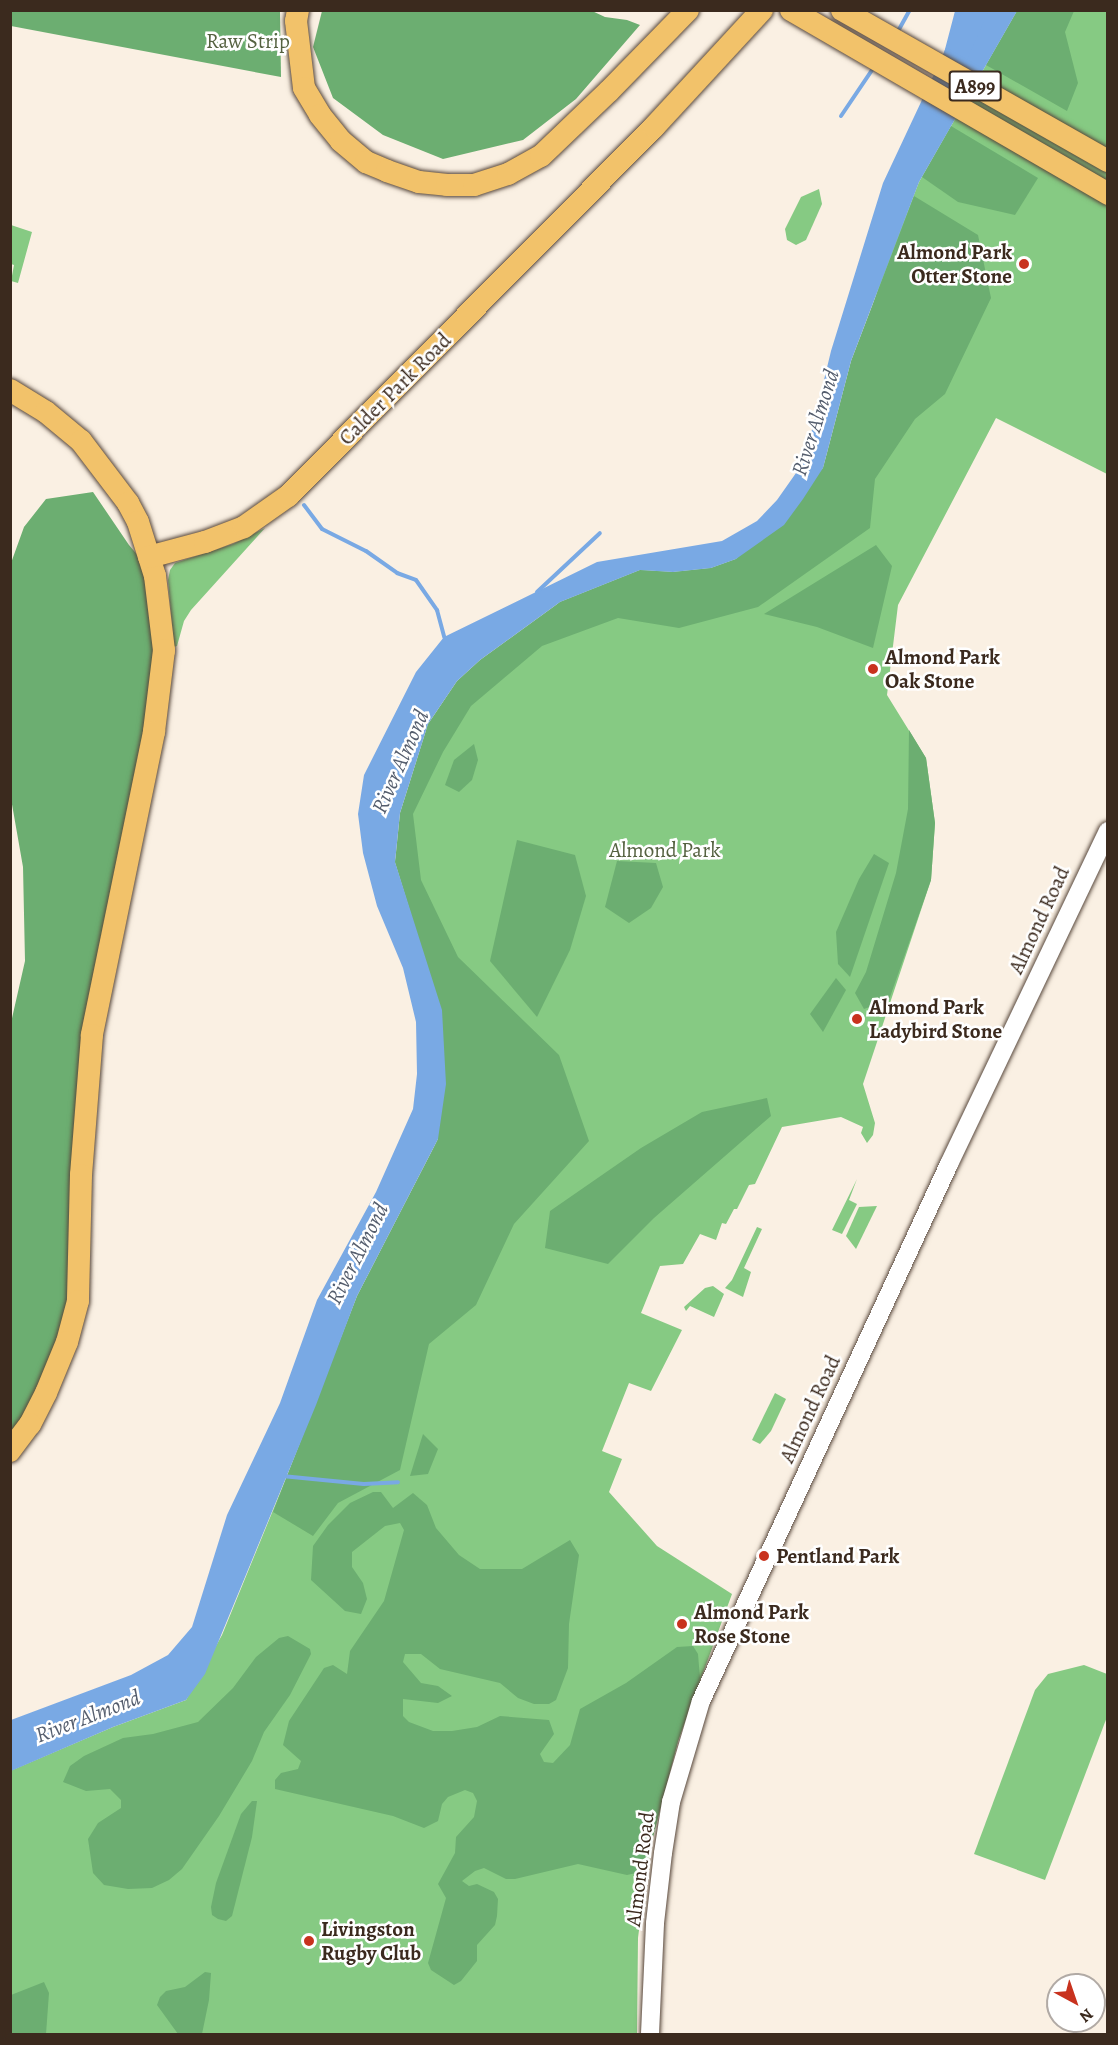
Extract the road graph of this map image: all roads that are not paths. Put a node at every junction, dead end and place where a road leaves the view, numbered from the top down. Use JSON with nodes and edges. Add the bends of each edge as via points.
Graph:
{"nodes":[{"id":1,"x":298,"y":10,"type":"edge"},
{"id":2,"x":688,"y":10,"type":"edge"},
{"id":3,"x":762,"y":10,"type":"edge"},
{"id":4,"x":770,"y":10,"type":"edge"},
{"id":5,"x":791,"y":10,"type":"edge"},
{"id":6,"x":842,"y":10,"type":"edge"},
{"id":7,"x":917,"y":84,"type":"junction"},
{"id":8,"x":1107,"y":161,"type":"edge"},
{"id":9,"x":1107,"y":194,"type":"edge"},
{"id":10,"x":10,"y":390,"type":"edge"},
{"id":11,"x":149,"y":557,"type":"junction"},
{"id":12,"x":1107,"y":831,"type":"edge"},
{"id":13,"x":10,"y":1452,"type":"edge"},
{"id":14,"x":650,"y":2034,"type":"edge"}],
"edges":[{"from":1,"to":2,"type":"main road","via":[[304,88],[341,141],[366,162],[387,171],[419,182],[447,185],[474,185],[508,174],[541,156]]},
{"from":3,"to":11,"type":"main road","name":"Calder Park Road","via":[[654,127],[288,496],[244,527]]},
{"from":4,"to":7,"type":"main road"},
{"from":5,"to":7,"type":"main road","number":"A899"},
{"from":6,"to":8,"type":"main road","number":"A899"},
{"from":7,"to":9,"type":"main road","number":"A899"},
{"from":10,"to":11,"type":"main road","via":[[46,412],[81,441],[128,503]]},
{"from":11,"to":13,"type":"main road","via":[[163,628],[160,692],[92,1035],[82,1142],[78,1301],[67,1342],[46,1393]]},
{"from":12,"to":14,"type":"street","name":"Almond Road","via":[[701,1701],[674,1793],[663,1853],[654,1923]]}]}
